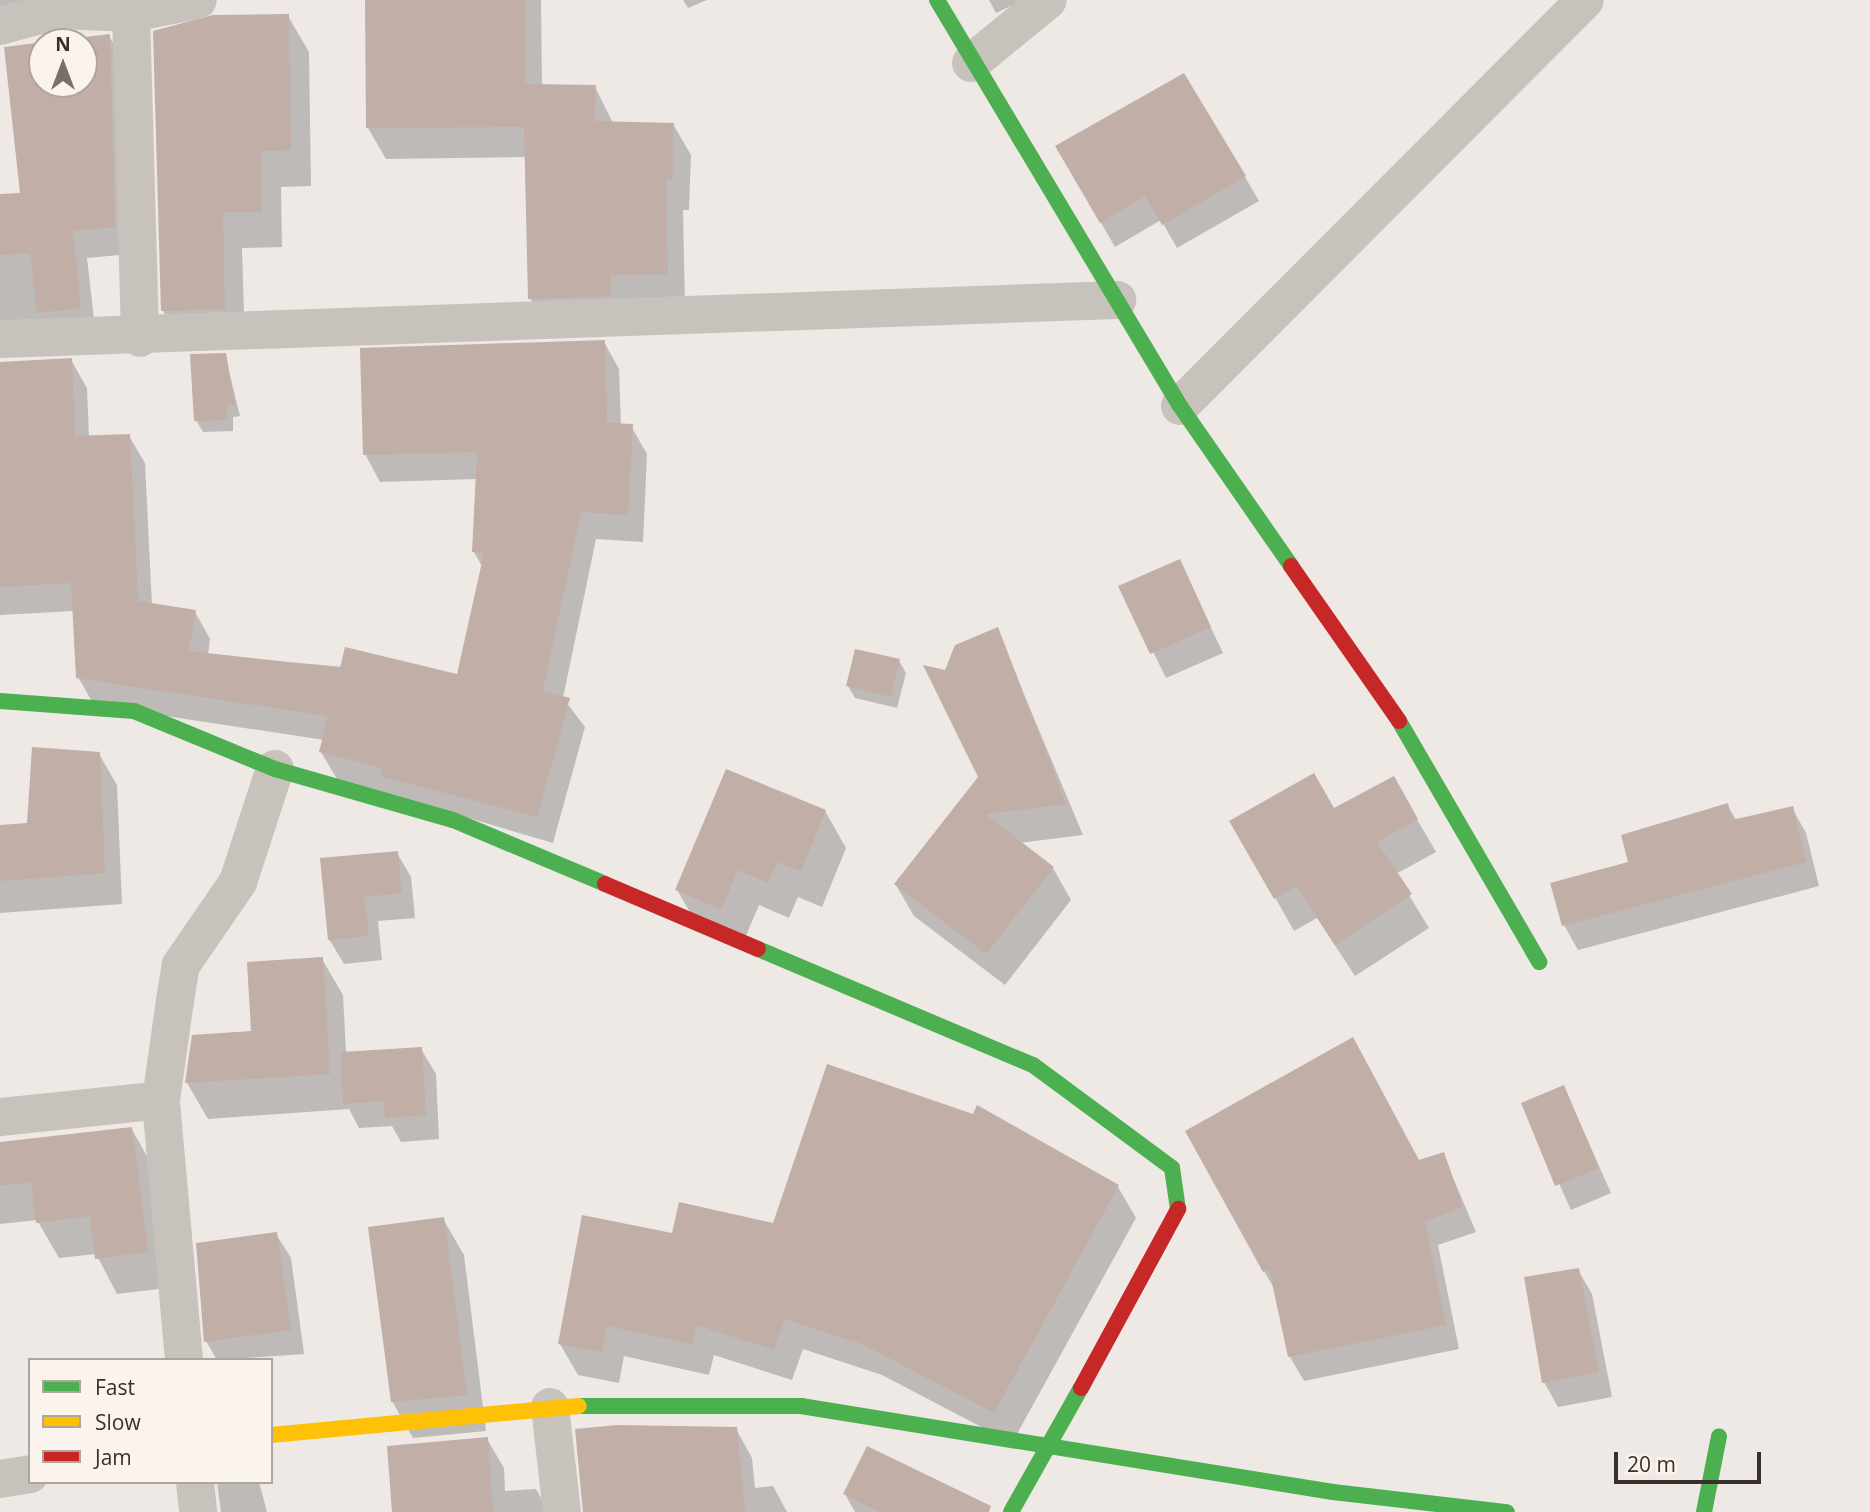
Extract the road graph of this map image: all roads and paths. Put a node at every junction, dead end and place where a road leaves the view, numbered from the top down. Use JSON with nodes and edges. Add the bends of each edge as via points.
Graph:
{"nodes":[{"id":1,"x":198,"y":0,"type":"edge"},
{"id":2,"x":937,"y":0,"type":"edge"},
{"id":3,"x":1048,"y":0,"type":"edge"},
{"id":4,"x":1586,"y":0,"type":"edge"},
{"id":5,"x":131,"y":13,"type":"junction"},
{"id":6,"x":0,"y":26,"type":"edge"},
{"id":7,"x":971,"y":63,"type":"junction"},
{"id":8,"x":1117,"y":300,"type":"junction"},
{"id":9,"x":140,"y":338,"type":"junction"},
{"id":10,"x":0,"y":339,"type":"edge"},
{"id":11,"x":1180,"y":407,"type":"junction"},
{"id":12,"x":0,"y":701,"type":"edge"},
{"id":13,"x":275,"y":769,"type":"junction"},
{"id":14,"x":1539,"y":962,"type":"dead end"},
{"id":15,"x":162,"y":1100,"type":"junction"},
{"id":16,"x":0,"y":1117,"type":"edge"},
{"id":17,"x":184,"y":1358,"type":"edge"},
{"id":18,"x":550,"y":1407,"type":"junction"},
{"id":19,"x":273,"y":1435,"type":"edge"},
{"id":20,"x":1719,"y":1436,"type":"dead end"},
{"id":21,"x":1048,"y":1441,"type":"junction"},
{"id":22,"x":28,"y":1474,"type":"edge"},
{"id":23,"x":0,"y":1479,"type":"edge"},
{"id":24,"x":195,"y":1484,"type":"edge"},
{"id":25,"x":198,"y":1512,"type":"edge"},
{"id":26,"x":562,"y":1512,"type":"edge"},
{"id":27,"x":1010,"y":1512,"type":"edge"},
{"id":28,"x":1507,"y":1512,"type":"edge"},
{"id":29,"x":1704,"y":1512,"type":"edge"}],
"edges":[{"from":1,"to":5,"type":"street"},
{"from":2,"to":7,"type":"street"},
{"from":3,"to":7,"type":"street"},
{"from":4,"to":11,"type":"street"},
{"from":5,"to":6,"type":"street","via":[[58,10]]},
{"from":5,"to":9,"type":"street"},
{"from":7,"to":8,"type":"street"},
{"from":8,"to":9,"type":"street"},
{"from":8,"to":11,"type":"street"},
{"from":9,"to":10,"type":"street"},
{"from":11,"to":14,"type":"street","via":[[1402,724]]},
{"from":12,"to":13,"type":"street","via":[[134,711]]},
{"from":13,"to":15,"type":"street","via":[[238,882],[181,965]]},
{"from":13,"to":21,"type":"street","via":[[453,820],[1033,1065],[1172,1168],[1180,1194],[1177,1220]]},
{"from":15,"to":16,"type":"street"},
{"from":15,"to":17,"type":"street"},
{"from":18,"to":19,"type":"street"},
{"from":18,"to":21,"type":"street","via":[[801,1406],[934,1432]]},
{"from":18,"to":26,"type":"street"},
{"from":20,"to":29,"type":"street"},
{"from":21,"to":27,"type":"street"},
{"from":21,"to":28,"type":"street","via":[[1333,1492]]},
{"from":22,"to":23,"type":"street"},
{"from":24,"to":25,"type":"street"}]}
